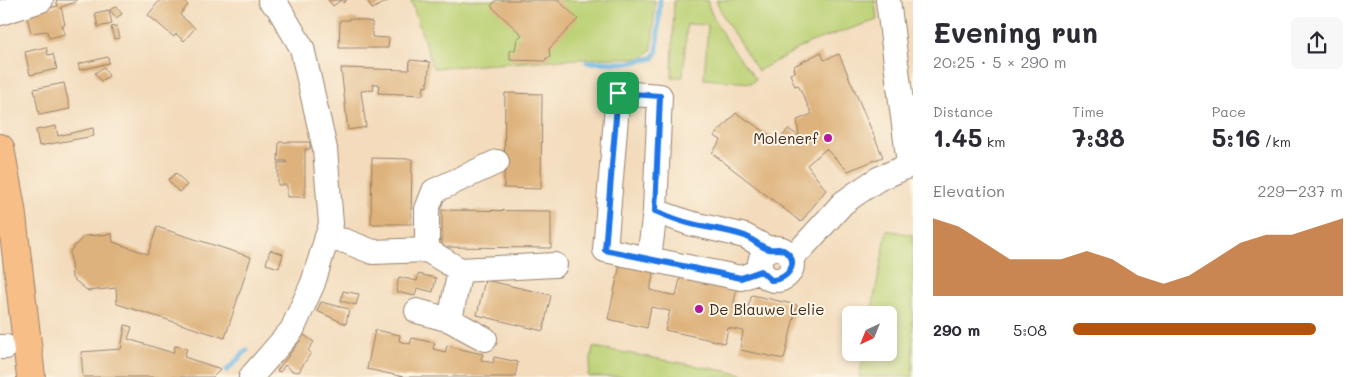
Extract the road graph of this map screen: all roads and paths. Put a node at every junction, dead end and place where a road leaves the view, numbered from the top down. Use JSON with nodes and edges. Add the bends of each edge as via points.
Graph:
{"nodes":[{"id":1,"x":41,"y":0,"type":"edge"},
{"id":2,"x":270,"y":0,"type":"edge"},
{"id":3,"x":888,"y":0,"type":"edge"},
{"id":4,"x":0,"y":13,"type":"edge"},
{"id":5,"x":0,"y":148,"type":"edge"},
{"id":6,"x":497,"y":162,"type":"dead end"},
{"id":7,"x":911,"y":164,"type":"edge"},
{"id":8,"x":655,"y":211,"type":"junction"},
{"id":9,"x":326,"y":239,"type":"junction"},
{"id":10,"x":427,"y":250,"type":"junction"},
{"id":11,"x":781,"y":256,"type":"junction"},
{"id":12,"x":649,"y":259,"type":"junction"},
{"id":13,"x":555,"y":266,"type":"dead end"},
{"id":14,"x":460,"y":270,"type":"junction"},
{"id":15,"x":417,"y":312,"type":"dead end"},
{"id":16,"x":450,"y":320,"type":"junction"},
{"id":17,"x":485,"y":339,"type":"dead end"},
{"id":18,"x":31,"y":377,"type":"edge"},
{"id":19,"x":251,"y":377,"type":"edge"}],
"edges":[{"from":1,"to":4,"type":"street"},
{"from":2,"to":9,"type":"street","via":[[278,7],[302,48],[325,149],[331,224]]},
{"from":3,"to":7,"type":"street"},
{"from":5,"to":18,"type":"main road","via":[[11,208]]},
{"from":6,"to":10,"type":"street","via":[[434,191],[427,209]]},
{"from":7,"to":11,"type":"street","via":[[878,180],[843,204]]},
{"from":8,"to":11,"type":"street","via":[[744,236]]},
{"from":8,"to":12,"type":"street"},
{"from":8,"to":12,"type":"street","via":[[660,96],[618,93],[605,250]]},
{"from":9,"to":10,"type":"street","via":[[345,241],[372,252]]},
{"from":9,"to":19,"type":"street","via":[[313,283],[292,330]]},
{"from":10,"to":14,"type":"street"},
{"from":11,"to":12,"type":"street","via":[[741,278]]},
{"from":13,"to":14,"type":"street"},
{"from":14,"to":16,"type":"street"},
{"from":15,"to":16,"type":"street"},
{"from":16,"to":17,"type":"street"}]}
